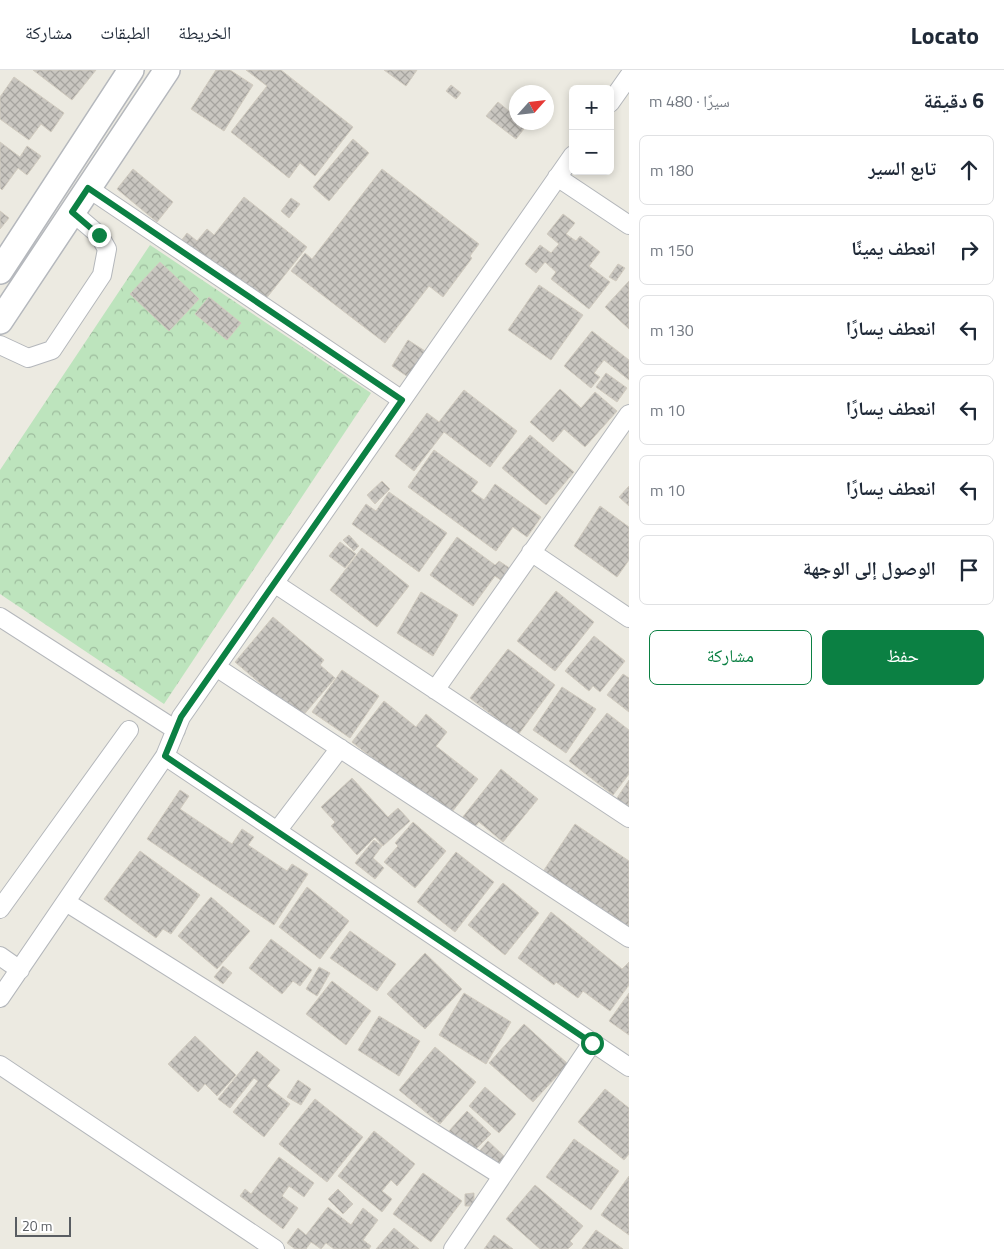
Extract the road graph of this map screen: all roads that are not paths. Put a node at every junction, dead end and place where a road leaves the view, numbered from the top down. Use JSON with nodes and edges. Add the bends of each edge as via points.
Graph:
{"nodes":[{"id":1,"x":131,"y":70,"type":"edge"},
{"id":2,"x":167,"y":70,"type":"edge"},
{"id":3,"x":629,"y":76,"type":"edge"},
{"id":4,"x":614,"y":97,"type":"edge"},
{"id":5,"x":569,"y":160,"type":"edge"},
{"id":6,"x":557,"y":177,"type":"junction"},
{"id":7,"x":88,"y":188,"type":"junction"},
{"id":8,"x":72,"y":212,"type":"junction"},
{"id":9,"x":629,"y":226,"type":"edge"},
{"id":10,"x":0,"y":271,"type":"edge"},
{"id":11,"x":0,"y":321,"type":"edge"},
{"id":12,"x":0,"y":345,"type":"edge"},
{"id":13,"x":402,"y":400,"type":"junction"},
{"id":14,"x":627,"y":420,"type":"edge"},
{"id":15,"x":532,"y":552,"type":"junction"},
{"id":16,"x":274,"y":583,"type":"junction"},
{"id":17,"x":0,"y":617,"type":"edge"},
{"id":18,"x":629,"y":618,"type":"edge"},
{"id":19,"x":216,"y":666,"type":"junction"},
{"id":20,"x":435,"y":690,"type":"junction"},
{"id":21,"x":129,"y":730,"type":"dead end"},
{"id":22,"x":176,"y":730,"type":"junction"},
{"id":23,"x":340,"y":748,"type":"junction"},
{"id":24,"x":165,"y":756,"type":"junction"},
{"id":25,"x":629,"y":818,"type":"edge"},
{"id":26,"x":277,"y":831,"type":"junction"},
{"id":27,"x":66,"y":902,"type":"junction"},
{"id":28,"x":0,"y":909,"type":"edge"},
{"id":29,"x":629,"y":938,"type":"edge"},
{"id":30,"x":0,"y":956,"type":"edge"},
{"id":31,"x":20,"y":970,"type":"junction"},
{"id":32,"x":0,"y":998,"type":"edge"},
{"id":33,"x":592,"y":1043,"type":"junction"},
{"id":34,"x":0,"y":1065,"type":"edge"},
{"id":35,"x":629,"y":1066,"type":"edge"},
{"id":36,"x":502,"y":1176,"type":"junction"},
{"id":37,"x":275,"y":1249,"type":"edge"},
{"id":38,"x":453,"y":1249,"type":"edge"}],
"edges":[{"from":1,"to":10,"type":"street"},
{"from":2,"to":7,"type":"street"},
{"from":3,"to":4,"type":"street"},
{"from":5,"to":6,"type":"street"},
{"from":6,"to":9,"type":"street"},
{"from":6,"to":13,"type":"street"},
{"from":7,"to":8,"type":"street"},
{"from":7,"to":13,"type":"street"},
{"from":8,"to":11,"type":"street"},
{"from":8,"to":12,"type":"street","via":[[99,235],[107,249],[102,275],[52,350],[28,358]]},
{"from":13,"to":16,"type":"street"},
{"from":14,"to":15,"type":"street"},
{"from":15,"to":18,"type":"street"},
{"from":15,"to":20,"type":"street"},
{"from":16,"to":19,"type":"street"},
{"from":16,"to":20,"type":"street"},
{"from":17,"to":22,"type":"street"},
{"from":19,"to":22,"type":"street","via":[[181,717]]},
{"from":19,"to":23,"type":"street"},
{"from":20,"to":25,"type":"street"},
{"from":21,"to":28,"type":"street"},
{"from":22,"to":24,"type":"street"},
{"from":23,"to":26,"type":"street"},
{"from":23,"to":29,"type":"street"},
{"from":24,"to":26,"type":"street"},
{"from":24,"to":27,"type":"street"},
{"from":26,"to":33,"type":"street"},
{"from":27,"to":31,"type":"street"},
{"from":27,"to":36,"type":"street"},
{"from":30,"to":31,"type":"street"},
{"from":31,"to":32,"type":"street"},
{"from":33,"to":35,"type":"street"},
{"from":33,"to":36,"type":"street"},
{"from":34,"to":37,"type":"street"},
{"from":36,"to":38,"type":"street"}]}
